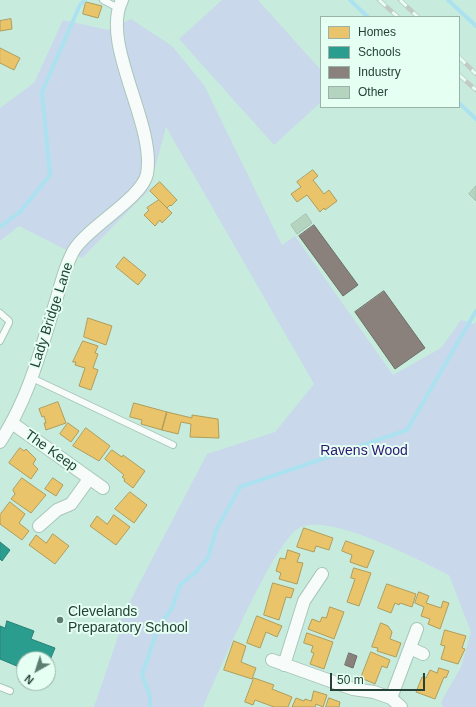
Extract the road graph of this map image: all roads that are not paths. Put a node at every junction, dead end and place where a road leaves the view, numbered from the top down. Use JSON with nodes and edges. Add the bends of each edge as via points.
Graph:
{"nodes":[{"id":1,"x":103,"y":0,"type":"edge"},
{"id":2,"x":120,"y":4,"type":"edge"},
{"id":3,"x":0,"y":313,"type":"edge"},
{"id":4,"x":0,"y":341,"type":"edge"},
{"id":5,"x":32,"y":378,"type":"junction"},
{"id":6,"x":12,"y":424,"type":"junction"},
{"id":7,"x":0,"y":442,"type":"edge"},
{"id":8,"x":173,"y":445,"type":"dead end"},
{"id":9,"x":89,"y":478,"type":"junction"},
{"id":10,"x":103,"y":488,"type":"dead end"},
{"id":11,"x":39,"y":526,"type":"dead end"},
{"id":12,"x":322,"y":574,"type":"dead end"},
{"id":13,"x":417,"y":629,"type":"dead end"},
{"id":14,"x":410,"y":648,"type":"junction"},
{"id":15,"x":423,"y":654,"type":"dead end"},
{"id":16,"x":272,"y":660,"type":"dead end"},
{"id":17,"x":284,"y":665,"type":"junction"},
{"id":18,"x":0,"y":687,"type":"edge"},
{"id":19,"x":10,"y":690,"type":"dead end"},
{"id":20,"x":391,"y":698,"type":"junction"},
{"id":21,"x":401,"y":707,"type":"edge"}],
"edges":[{"from":1,"to":2,"type":"lane"},
{"from":2,"to":5,"type":"street","name":"Lady Bridge Lane","via":[[116,30],[148,150],[146,176],[132,195],[74,250],[65,271]]},
{"from":3,"to":4,"type":"lane","via":[[9,323]]},
{"from":5,"to":6,"type":"street","name":"Lady Bridge Lane"},
{"from":5,"to":8,"type":"lane"},
{"from":6,"to":7,"type":"street","name":"Lady Bridge Lane"},
{"from":6,"to":9,"type":"street","name":"The Keep"},
{"from":9,"to":10,"type":"street","name":"The Keep"},
{"from":9,"to":11,"type":"street","name":"The Keep","via":[[71,504],[57,510]]},
{"from":12,"to":17,"type":"street","via":[[317,595],[304,601]]},
{"from":13,"to":14,"type":"street"},
{"from":14,"to":15,"type":"street"},
{"from":14,"to":20,"type":"street"},
{"from":16,"to":17,"type":"street"},
{"from":17,"to":20,"type":"street","via":[[352,689],[374,692]]},
{"from":18,"to":19,"type":"lane"},
{"from":20,"to":21,"type":"street"}]}
